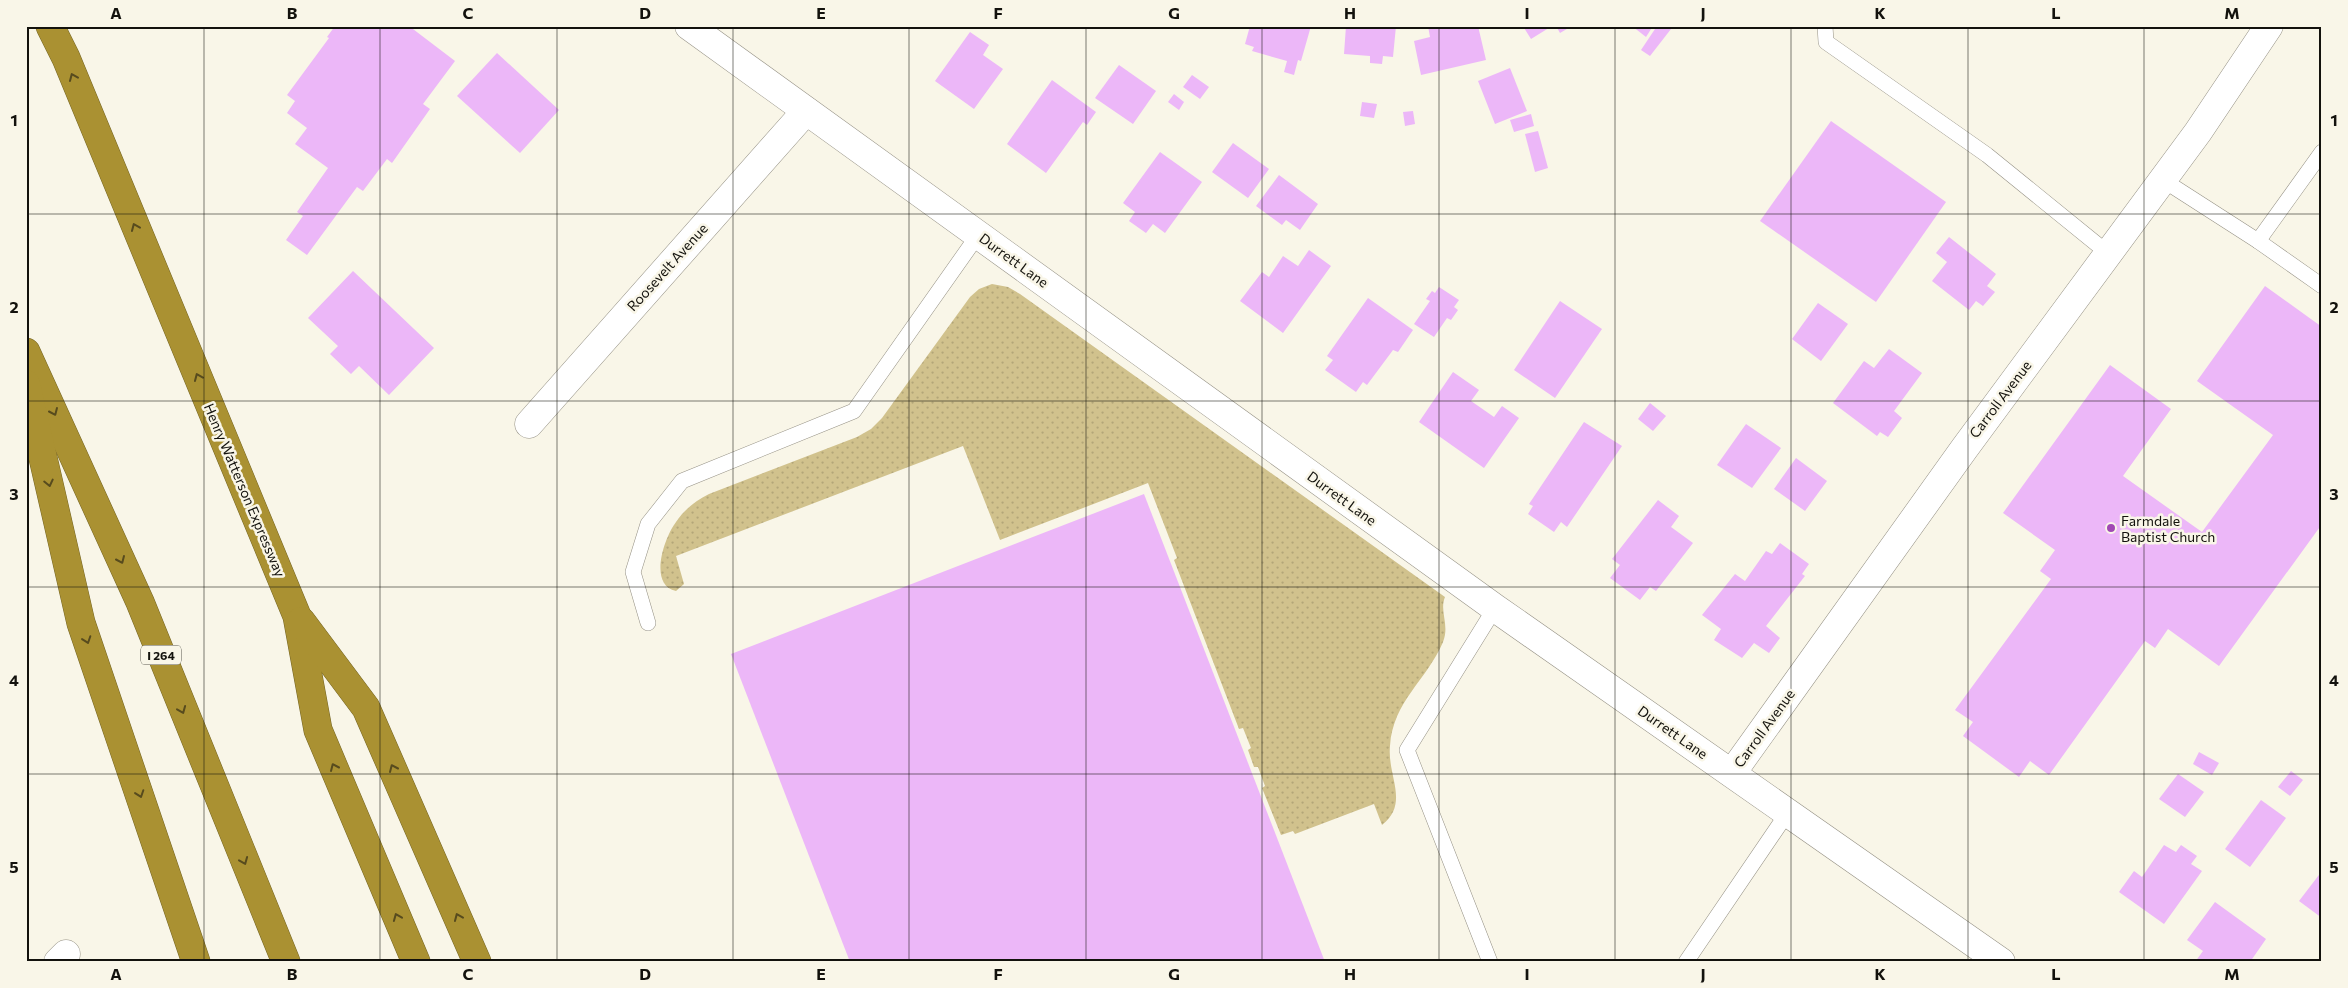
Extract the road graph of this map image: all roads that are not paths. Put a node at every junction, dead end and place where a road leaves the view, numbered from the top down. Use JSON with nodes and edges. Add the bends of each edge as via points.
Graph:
{"nodes":[{"id":1,"x":50,"y":26,"type":"edge"},
{"id":2,"x":688,"y":26,"type":"edge"},
{"id":3,"x":1825,"y":26,"type":"edge"},
{"id":4,"x":2269,"y":26,"type":"edge"},
{"id":5,"x":806,"y":111,"type":"junction"},
{"id":6,"x":2322,"y":152,"type":"edge"},
{"id":7,"x":2163,"y":180,"type":"junction"},
{"id":8,"x":978,"y":235,"type":"junction"},
{"id":9,"x":2258,"y":241,"type":"junction"},
{"id":10,"x":2109,"y":254,"type":"junction"},
{"id":11,"x":2322,"y":286,"type":"edge"},
{"id":12,"x":26,"y":352,"type":"edge"},
{"id":13,"x":26,"y":384,"type":"edge"},
{"id":14,"x":528,"y":424,"type":"dead end"},
{"id":15,"x":1495,"y":608,"type":"junction"},
{"id":16,"x":297,"y":616,"type":"junction"},
{"id":17,"x":648,"y":623,"type":"dead end"},
{"id":18,"x":1732,"y":772,"type":"junction"},
{"id":19,"x":1788,"y":812,"type":"junction"},
{"id":20,"x":196,"y":962,"type":"edge"},
{"id":21,"x":286,"y":962,"type":"edge"},
{"id":22,"x":416,"y":962,"type":"edge"},
{"id":23,"x":477,"y":962,"type":"edge"},
{"id":24,"x":1490,"y":962,"type":"edge"},
{"id":25,"x":1686,"y":962,"type":"edge"},
{"id":26,"x":2001,"y":962,"type":"edge"}],
"edges":[{"from":16,"to":1,"type":"highway","name":"Henry Watterson Expressway","one_way":true},
{"from":2,"to":5,"type":"street","name":"Durrett Lane"},
{"from":3,"to":10,"type":"lane","via":[[1826,42],[1987,155]]},
{"from":4,"to":7,"type":"street","name":"Carroll Avenue"},
{"from":5,"to":8,"type":"street","name":"Durrett Lane"},
{"from":5,"to":14,"type":"street","name":"Roosevelt Avenue"},
{"from":6,"to":9,"type":"lane"},
{"from":7,"to":9,"type":"lane"},
{"from":7,"to":10,"type":"street","name":"Carroll Avenue"},
{"from":8,"to":15,"type":"street","name":"Durrett Lane"},
{"from":8,"to":17,"type":"lane","via":[[854,411],[682,481],[648,524],[633,572]]},
{"from":9,"to":11,"type":"lane"},
{"from":10,"to":18,"type":"street","name":"Carroll Avenue"},
{"from":12,"to":21,"type":"highway","number":"I 264","one_way":true,"via":[[140,602]]},
{"from":13,"to":20,"type":"highway","one_way":true,"via":[[82,623]]},
{"from":15,"to":18,"type":"street","name":"Durrett Lane"},
{"from":15,"to":24,"type":"lane","via":[[1408,750]]},
{"from":22,"to":16,"type":"highway","name":"Henry Watterson Expressway","one_way":true,"via":[[318,730]]},
{"from":23,"to":16,"type":"highway","one_way":true,"via":[[366,708]]},
{"from":18,"to":19,"type":"street","name":"Durrett Lane"},
{"from":19,"to":25,"type":"lane"},
{"from":19,"to":26,"type":"street","name":"Durrett Lane"}]}
